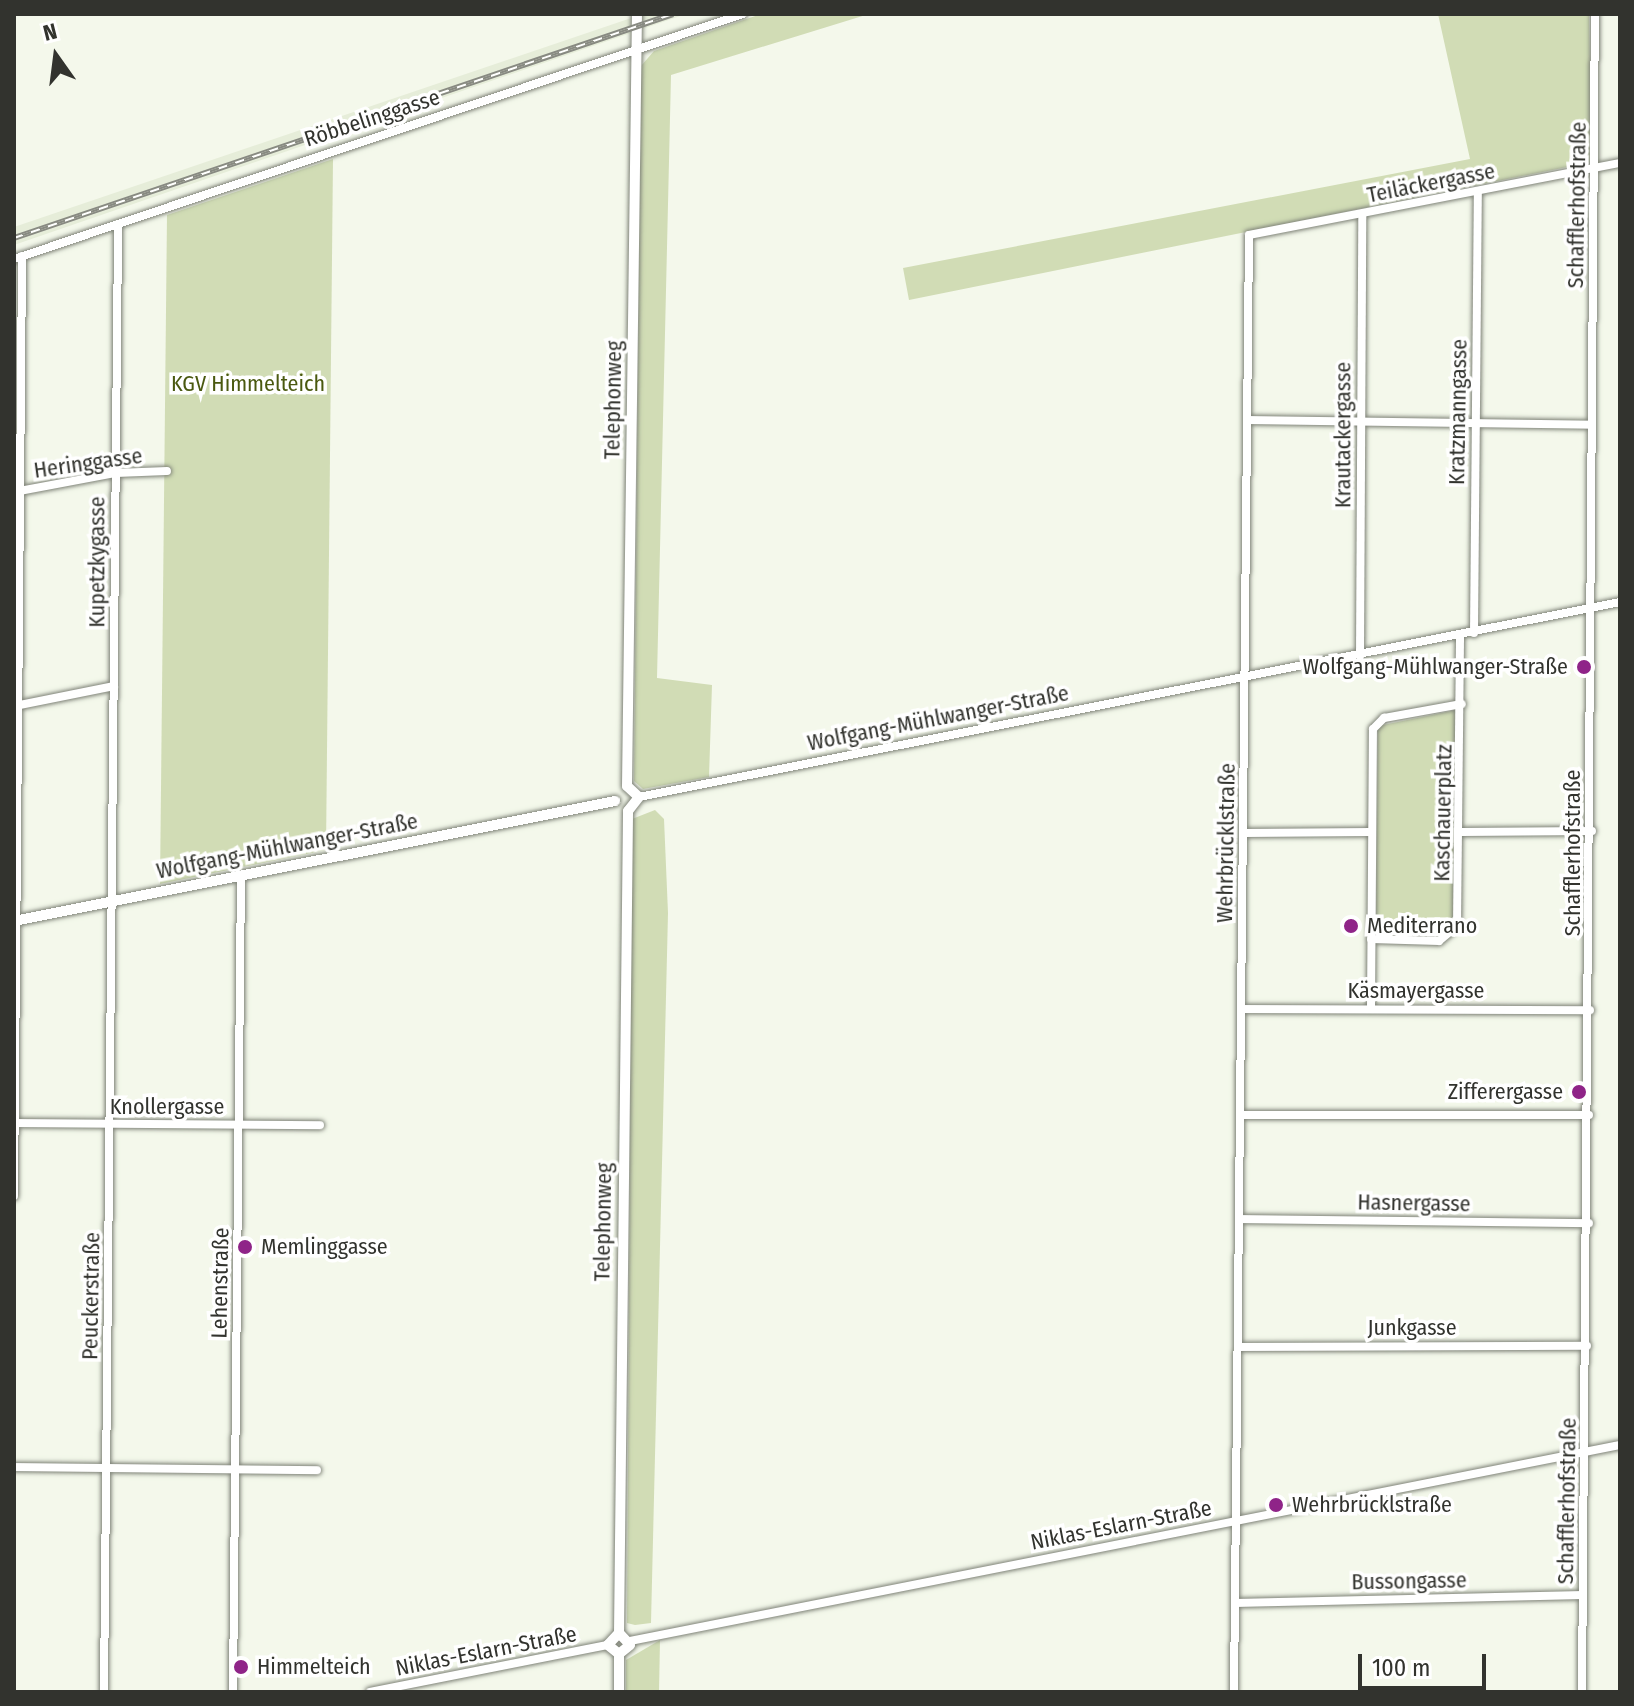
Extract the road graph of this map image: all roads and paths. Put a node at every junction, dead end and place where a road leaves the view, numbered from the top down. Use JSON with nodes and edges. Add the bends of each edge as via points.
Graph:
{"nodes":[{"id":1,"x":637,"y":14,"type":"edge"},
{"id":2,"x":743,"y":14,"type":"edge"},
{"id":3,"x":1595,"y":14,"type":"edge"},
{"id":4,"x":636,"y":51,"type":"junction"},
{"id":5,"x":1620,"y":163,"type":"edge"},
{"id":6,"x":1597,"y":168,"type":"junction"},
{"id":7,"x":1478,"y":192,"type":"junction"},
{"id":8,"x":1362,"y":215,"type":"junction"},
{"id":9,"x":118,"y":224,"type":"junction"},
{"id":10,"x":1249,"y":235,"type":"joint"},
{"id":11,"x":18,"y":258,"type":"edge"},
{"id":12,"x":1250,"y":420,"type":"junction"},
{"id":13,"x":1361,"y":422,"type":"junction"},
{"id":14,"x":1476,"y":423,"type":"junction"},
{"id":15,"x":1591,"y":425,"type":"junction"},
{"id":16,"x":167,"y":471,"type":"dead end"},
{"id":17,"x":116,"y":473,"type":"junction"},
{"id":18,"x":17,"y":492,"type":"edge"},
{"id":19,"x":1620,"y":602,"type":"edge"},
{"id":20,"x":1591,"y":608,"type":"junction"},
{"id":21,"x":1474,"y":633,"type":"junction"},
{"id":22,"x":1460,"y":636,"type":"junction"},
{"id":23,"x":1360,"y":656,"type":"junction"},
{"id":24,"x":1246,"y":677,"type":"junction"},
{"id":25,"x":114,"y":686,"type":"junction"},
{"id":26,"x":1462,"y":704,"type":"junction"},
{"id":27,"x":16,"y":706,"type":"edge"},
{"id":28,"x":627,"y":786,"type":"junction"},
{"id":29,"x":639,"y":797,"type":"junction"},
{"id":30,"x":615,"y":801,"type":"junction"},
{"id":31,"x":628,"y":811,"type":"junction"},
{"id":32,"x":1592,"y":831,"type":"junction"},
{"id":33,"x":1371,"y":832,"type":"junction"},
{"id":34,"x":1461,"y":832,"type":"junction"},
{"id":35,"x":1244,"y":833,"type":"junction"},
{"id":36,"x":241,"y":875,"type":"junction"},
{"id":37,"x":111,"y":901,"type":"junction"},
{"id":38,"x":16,"y":921,"type":"edge"},
{"id":39,"x":1371,"y":939,"type":"junction"},
{"id":40,"x":1371,"y":1008,"type":"junction"},
{"id":41,"x":1242,"y":1009,"type":"junction"},
{"id":42,"x":1590,"y":1010,"type":"junction"},
{"id":43,"x":1241,"y":1115,"type":"junction"},
{"id":44,"x":1589,"y":1115,"type":"junction"},
{"id":45,"x":14,"y":1123,"type":"edge"},
{"id":46,"x":110,"y":1124,"type":"junction"},
{"id":47,"x":239,"y":1125,"type":"junction"},
{"id":48,"x":320,"y":1125,"type":"dead end"},
{"id":49,"x":14,"y":1196,"type":"edge"},
{"id":50,"x":1240,"y":1219,"type":"junction"},
{"id":51,"x":1589,"y":1223,"type":"junction"},
{"id":52,"x":1587,"y":1346,"type":"junction"},
{"id":53,"x":1238,"y":1347,"type":"junction"},
{"id":54,"x":1620,"y":1445,"type":"edge"},
{"id":55,"x":1586,"y":1452,"type":"junction"},
{"id":56,"x":14,"y":1467,"type":"edge"},
{"id":57,"x":107,"y":1468,"type":"junction"},
{"id":58,"x":236,"y":1469,"type":"junction"},
{"id":59,"x":317,"y":1470,"type":"dead end"},
{"id":60,"x":1236,"y":1520,"type":"junction"},
{"id":61,"x":1583,"y":1595,"type":"junction"},
{"id":62,"x":1235,"y":1603,"type":"junction"},
{"id":63,"x":619,"y":1633,"type":"junction"},
{"id":64,"x":630,"y":1641,"type":"junction"},
{"id":65,"x":608,"y":1645,"type":"junction"},
{"id":66,"x":619,"y":1654,"type":"junction"},
{"id":67,"x":104,"y":1692,"type":"edge"},
{"id":68,"x":233,"y":1692,"type":"edge"},
{"id":69,"x":370,"y":1692,"type":"edge"},
{"id":70,"x":619,"y":1692,"type":"edge"},
{"id":71,"x":1234,"y":1692,"type":"edge"},
{"id":72,"x":1582,"y":1692,"type":"edge"}],
"edges":[{"from":1,"to":4,"type":"street","name":"Telephonweg"},
{"from":2,"to":4,"type":"street","name":"Röbbelinggasse"},
{"from":3,"to":6,"type":"street","name":"Schafflerhofstraße"},
{"from":4,"to":9,"type":"street","name":"Röbbelinggasse"},
{"from":4,"to":28,"type":"street","name":"Telephonweg"},
{"from":5,"to":6,"type":"street","name":"Teiläckergasse"},
{"from":6,"to":7,"type":"street","name":"Teiläckergasse"},
{"from":6,"to":15,"type":"street","name":"Schafflerhofstraße"},
{"from":7,"to":8,"type":"street","name":"Teiläckergasse"},
{"from":7,"to":14,"type":"street","name":"Kratzmanngasse"},
{"from":8,"to":10,"type":"street","name":"Teiläckergasse"},
{"from":8,"to":13,"type":"street","name":"Krautackergasse"},
{"from":9,"to":11,"type":"street","name":"Röbbelinggasse"},
{"from":9,"to":17,"type":"street","name":"Kupetzkygasse"},
{"from":10,"to":12,"type":"street","name":"Wehrbrücklstraße"},
{"from":11,"to":18,"type":"street"},
{"from":12,"to":13,"type":"street"},
{"from":12,"to":24,"type":"street","name":"Wehrbrücklstraße"},
{"from":13,"to":14,"type":"street"},
{"from":13,"to":23,"type":"street","name":"Krautackergasse"},
{"from":14,"to":15,"type":"street"},
{"from":14,"to":21,"type":"street","name":"Kratzmanngasse"},
{"from":15,"to":20,"type":"street","name":"Schafflerhofstraße"},
{"from":16,"to":17,"type":"street","name":"Heringgasse"},
{"from":17,"to":18,"type":"street","name":"Heringgasse"},
{"from":17,"to":25,"type":"street","name":"Kupetzkygasse"},
{"from":18,"to":27,"type":"street"},
{"from":19,"to":20,"type":"street","name":"Wolfgang-Mühlwanger-Straße"},
{"from":20,"to":21,"type":"street","name":"Wolfgang-Mühlwanger-Straße"},
{"from":20,"to":32,"type":"street","name":"Schafflerhofstraße"},
{"from":21,"to":22,"type":"street","name":"Wolfgang-Mühlwanger-Straße"},
{"from":22,"to":23,"type":"street","name":"Wolfgang-Mühlwanger-Straße"},
{"from":22,"to":26,"type":"street","name":"Kaschauerplatz"},
{"from":23,"to":24,"type":"street","name":"Wolfgang-Mühlwanger-Straße"},
{"from":24,"to":29,"type":"street","name":"Wolfgang-Mühlwanger-Straße"},
{"from":24,"to":35,"type":"street","name":"Wehrbrücklstraße"},
{"from":25,"to":27,"type":"street"},
{"from":25,"to":37,"type":"street","name":"Kupetzkygasse"},
{"from":26,"to":33,"type":"street","via":[[1377,722]]},
{"from":26,"to":34,"type":"street","name":"Kaschauerplatz"},
{"from":27,"to":38,"type":"street"},
{"from":28,"to":29,"type":"street"},
{"from":28,"to":30,"type":"street"},
{"from":29,"to":31,"type":"street"},
{"from":30,"to":31,"type":"street"},
{"from":30,"to":36,"type":"street","name":"Wolfgang-Mühlwanger-Straße"},
{"from":31,"to":63,"type":"street","name":"Telephonweg"},
{"from":32,"to":34,"type":"street"},
{"from":32,"to":42,"type":"street","name":"Schafflerhofstraße"},
{"from":33,"to":35,"type":"street"},
{"from":33,"to":39,"type":"street"},
{"from":34,"to":39,"type":"street","name":"Kaschauerplatz","via":[[1459,917],[1450,935]]},
{"from":35,"to":41,"type":"street","name":"Wehrbrücklstraße"},
{"from":36,"to":37,"type":"street","name":"Wolfgang-Mühlwanger-Straße"},
{"from":36,"to":47,"type":"street","name":"Lehenstraße"},
{"from":37,"to":38,"type":"street","name":"Wolfgang-Mühlwanger-Straße"},
{"from":37,"to":46,"type":"street","name":"Peuckerstraße"},
{"from":38,"to":45,"type":"street"},
{"from":39,"to":40,"type":"street"},
{"from":40,"to":41,"type":"street","name":"Käsmayergasse"},
{"from":40,"to":42,"type":"street","name":"Käsmayergasse"},
{"from":41,"to":43,"type":"street","name":"Wehrbrücklstraße"},
{"from":42,"to":44,"type":"street","name":"Schafflerhofstraße"},
{"from":43,"to":44,"type":"street"},
{"from":43,"to":50,"type":"street","name":"Wehrbrücklstraße"},
{"from":44,"to":51,"type":"street","name":"Schafflerhofstraße"},
{"from":45,"to":46,"type":"street","name":"Knollergasse"},
{"from":45,"to":49,"type":"street"},
{"from":46,"to":47,"type":"street","name":"Knollergasse"},
{"from":46,"to":57,"type":"street","name":"Peuckerstraße"},
{"from":47,"to":48,"type":"street","name":"Knollergasse"},
{"from":47,"to":58,"type":"street","name":"Lehenstraße"},
{"from":50,"to":51,"type":"street","name":"Hasnergasse"},
{"from":50,"to":53,"type":"street","name":"Wehrbrücklstraße"},
{"from":51,"to":52,"type":"street","name":"Schafflerhofstraße"},
{"from":52,"to":53,"type":"street","name":"Junkgasse"},
{"from":52,"to":55,"type":"street","name":"Schafflerhofstraße"},
{"from":53,"to":60,"type":"street","name":"Wehrbrücklstraße"},
{"from":54,"to":55,"type":"street","name":"Niklas-Eslarn-Straße"},
{"from":55,"to":60,"type":"street","name":"Niklas-Eslarn-Straße"},
{"from":55,"to":61,"type":"street","name":"Schafflerhofstraße"},
{"from":56,"to":57,"type":"street"},
{"from":57,"to":58,"type":"street"},
{"from":57,"to":67,"type":"street","name":"Peuckerstraße"},
{"from":58,"to":59,"type":"street"},
{"from":58,"to":68,"type":"street","name":"Lehenstraße"},
{"from":60,"to":62,"type":"street","name":"Wehrbrücklstraße"},
{"from":60,"to":64,"type":"street","name":"Niklas-Eslarn-Straße"},
{"from":61,"to":62,"type":"street","name":"Bussongasse"},
{"from":61,"to":72,"type":"street","name":"Schafflerhofstraße"},
{"from":62,"to":71,"type":"street","name":"Wehrbrücklstraße"},
{"from":63,"to":64,"type":"street"},
{"from":63,"to":65,"type":"street"},
{"from":64,"to":66,"type":"street"},
{"from":65,"to":66,"type":"street"},
{"from":65,"to":69,"type":"street","name":"Niklas-Eslarn-Straße"},
{"from":66,"to":70,"type":"street"}]}
